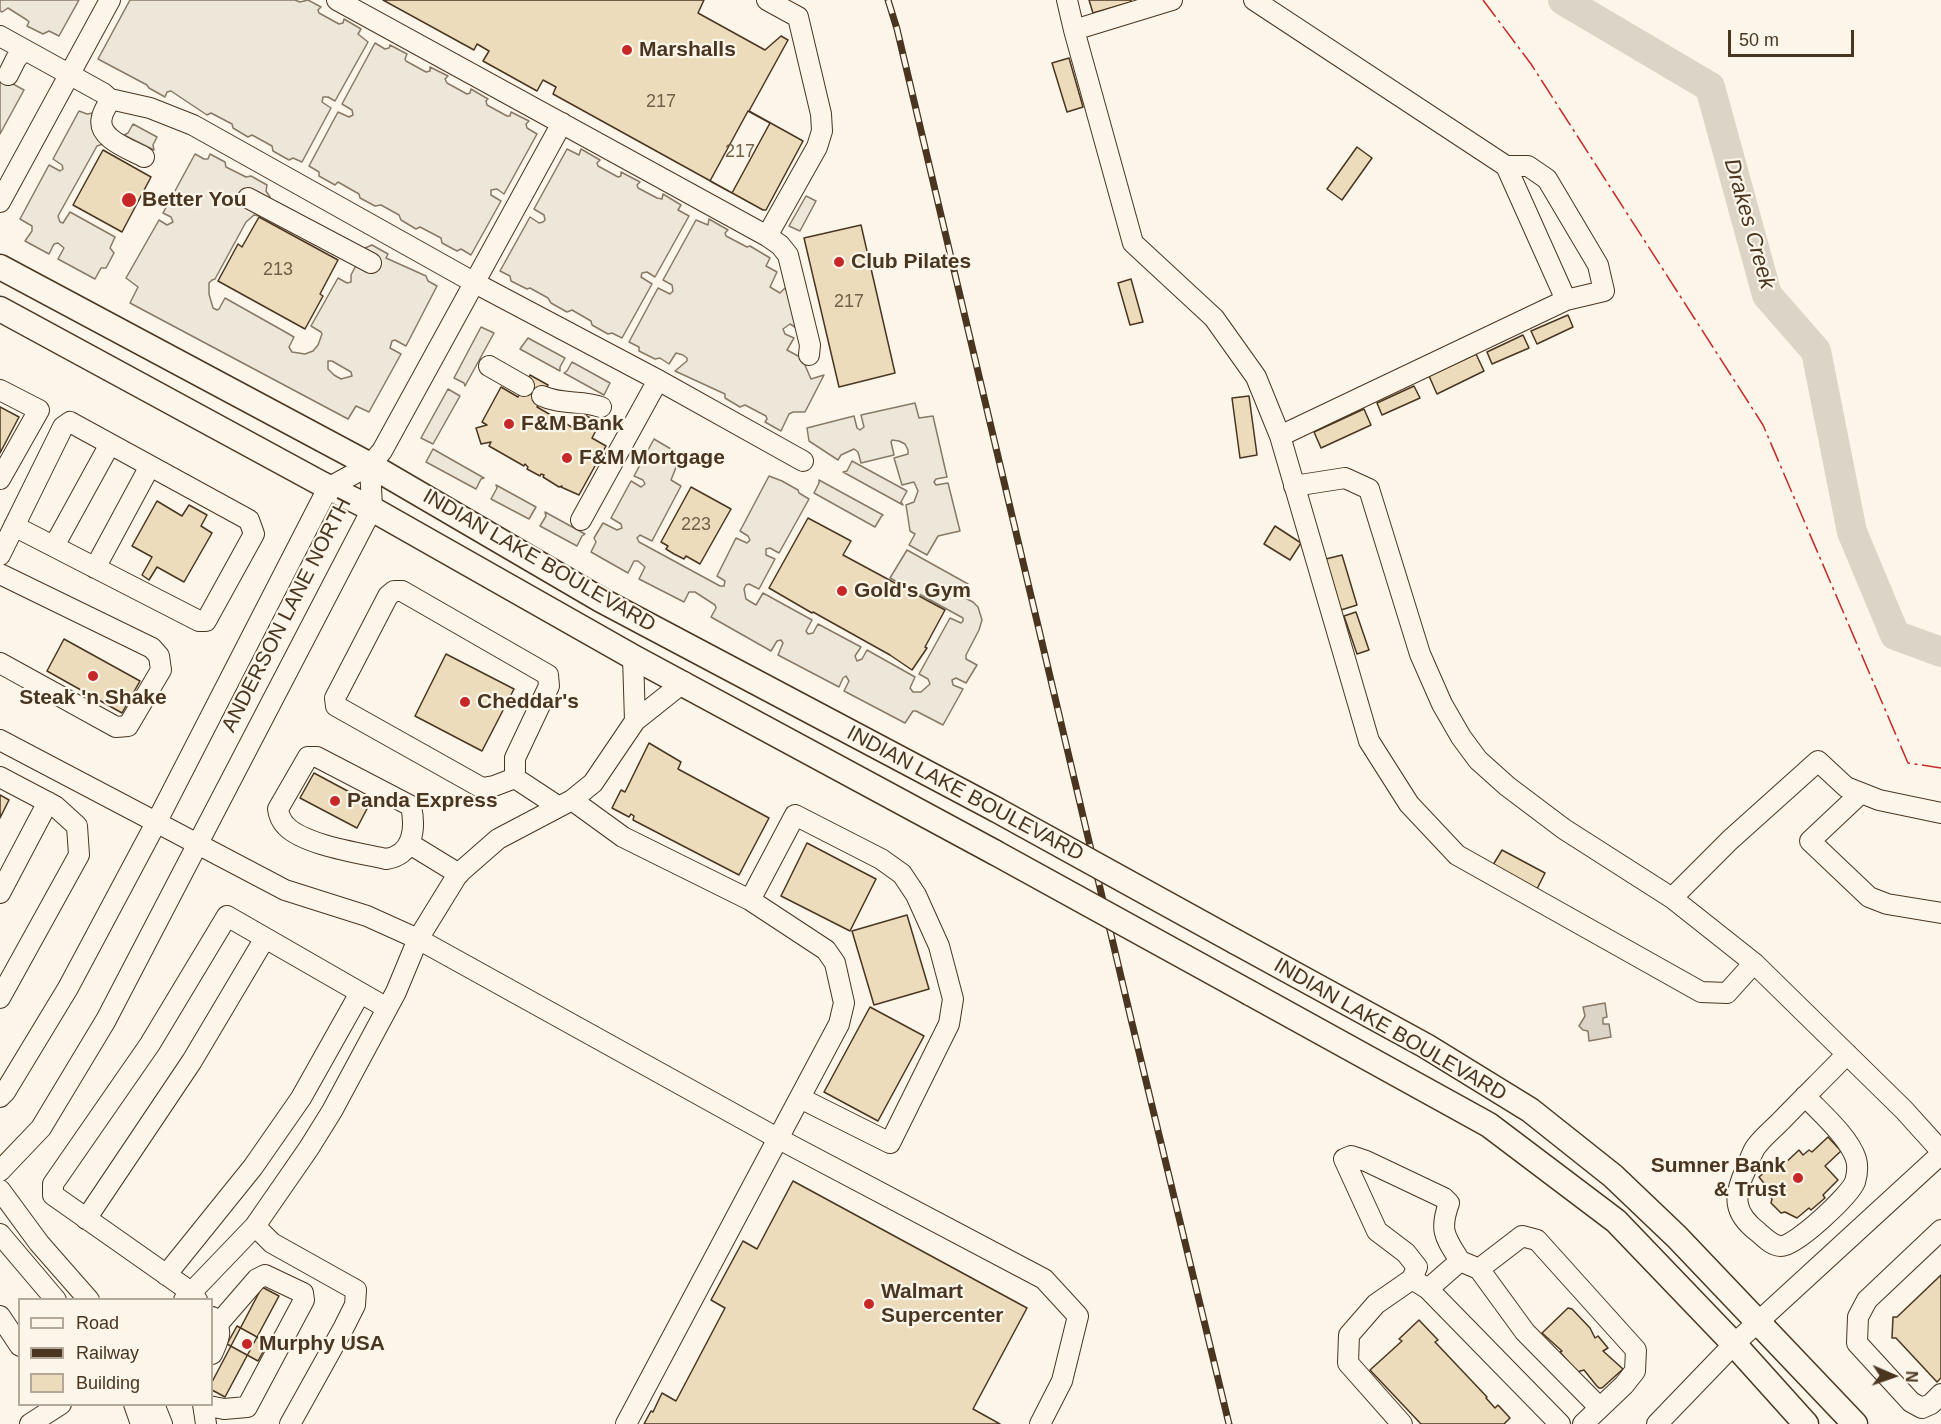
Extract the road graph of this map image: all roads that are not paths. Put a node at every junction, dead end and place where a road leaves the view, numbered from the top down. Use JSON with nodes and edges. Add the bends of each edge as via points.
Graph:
{"nodes":[{"id":1,"x":110,"y":0,"type":"edge"},
{"id":2,"x":337,"y":0,"type":"edge"},
{"id":3,"x":767,"y":0,"type":"edge"},
{"id":4,"x":1066,"y":0,"type":"edge"},
{"id":5,"x":1172,"y":0,"type":"edge"},
{"id":6,"x":1254,"y":0,"type":"edge"},
{"id":7,"x":1074,"y":30,"type":"junction"},
{"id":8,"x":0,"y":36,"type":"edge"},
{"id":9,"x":24,"y":50,"type":"junction"},
{"id":10,"x":8,"y":75,"type":"dead end"},
{"id":11,"x":70,"y":75,"type":"junction"},
{"id":12,"x":110,"y":99,"type":"junction"},
{"id":13,"x":562,"y":123,"type":"junction"},
{"id":14,"x":144,"y":156,"type":"dead end"},
{"id":15,"x":1506,"y":166,"type":"junction"},
{"id":16,"x":248,"y":198,"type":"dead end"},
{"id":17,"x":0,"y":202,"type":"edge"},
{"id":18,"x":767,"y":236,"type":"junction"},
{"id":19,"x":371,"y":263,"type":"dead end"},
{"id":20,"x":0,"y":267,"type":"edge"},
{"id":21,"x":475,"y":283,"type":"junction"},
{"id":22,"x":1566,"y":300,"type":"junction"},
{"id":23,"x":0,"y":309,"type":"edge"},
{"id":24,"x":809,"y":355,"type":"dead end"},
{"id":25,"x":489,"y":366,"type":"dead end"},
{"id":26,"x":658,"y":380,"type":"junction"},
{"id":27,"x":524,"y":386,"type":"dead end"},
{"id":28,"x":0,"y":390,"type":"edge"},
{"id":29,"x":542,"y":396,"type":"dead end"},
{"id":30,"x":601,"y":407,"type":"dead end"},
{"id":31,"x":1280,"y":436,"type":"junction"},
{"id":32,"x":110,"y":444,"type":"junction"},
{"id":33,"x":803,"y":461,"type":"dead end"},
{"id":34,"x":370,"y":465,"type":"junction"},
{"id":35,"x":150,"y":466,"type":"junction"},
{"id":36,"x":0,"y":479,"type":"edge"},
{"id":37,"x":1294,"y":486,"type":"junction"},
{"id":38,"x":328,"y":488,"type":"junction"},
{"id":39,"x":372,"y":509,"type":"junction"},
{"id":40,"x":10,"y":520,"type":"edge"},
{"id":41,"x":581,"y":520,"type":"dead end"},
{"id":42,"x":54,"y":546,"type":"junction"},
{"id":43,"x":0,"y":555,"type":"edge"},
{"id":44,"x":95,"y":568,"type":"junction"},
{"id":45,"x":0,"y":574,"type":"edge"},
{"id":46,"x":633,"y":657,"type":"junction"},
{"id":47,"x":0,"y":663,"type":"edge"},
{"id":48,"x":684,"y":682,"type":"junction"},
{"id":49,"x":635,"y":721,"type":"junction"},
{"id":50,"x":0,"y":740,"type":"edge"},
{"id":51,"x":0,"y":777,"type":"edge"},
{"id":52,"x":515,"y":778,"type":"junction"},
{"id":53,"x":1861,"y":793,"type":"junction"},
{"id":54,"x":48,"y":802,"type":"junction"},
{"id":55,"x":566,"y":803,"type":"junction"},
{"id":56,"x":1941,"y":813,"type":"edge"},
{"id":57,"x":156,"y":823,"type":"junction"},
{"id":58,"x":197,"y":843,"type":"junction"},
{"id":59,"x":410,"y":844,"type":"junction"},
{"id":60,"x":459,"y":874,"type":"junction"},
{"id":61,"x":0,"y":893,"type":"edge"},
{"id":62,"x":1672,"y":898,"type":"junction"},
{"id":63,"x":750,"y":900,"type":"junction"},
{"id":64,"x":1941,"y":913,"type":"edge"},
{"id":65,"x":265,"y":938,"type":"junction"},
{"id":66,"x":418,"y":939,"type":"junction"},
{"id":67,"x":1754,"y":963,"type":"junction"},
{"id":68,"x":1,"y":993,"type":"edge"},
{"id":69,"x":360,"y":993,"type":"junction"},
{"id":70,"x":387,"y":1008,"type":"junction"},
{"id":71,"x":1847,"y":1054,"type":"junction"},
{"id":72,"x":1805,"y":1096,"type":"junction"},
{"id":73,"x":0,"y":1097,"type":"edge"},
{"id":74,"x":800,"y":1098,"type":"junction"},
{"id":75,"x":778,"y":1138,"type":"junction"},
{"id":76,"x":1941,"y":1153,"type":"edge"},
{"id":77,"x":0,"y":1171,"type":"edge"},
{"id":78,"x":0,"y":1190,"type":"edge"},
{"id":79,"x":86,"y":1218,"type":"junction"},
{"id":80,"x":255,"y":1226,"type":"junction"},
{"id":81,"x":1941,"y":1230,"type":"edge"},
{"id":82,"x":0,"y":1234,"type":"edge"},
{"id":83,"x":1460,"y":1261,"type":"junction"},
{"id":84,"x":1479,"y":1269,"type":"junction"},
{"id":85,"x":166,"y":1275,"type":"junction"},
{"id":86,"x":1420,"y":1284,"type":"junction"},
{"id":87,"x":190,"y":1297,"type":"edge"},
{"id":88,"x":55,"y":1298,"type":"edge"},
{"id":89,"x":88,"y":1298,"type":"edge"},
{"id":90,"x":0,"y":1316,"type":"edge"},
{"id":91,"x":215,"y":1321,"type":"edge"},
{"id":92,"x":1758,"y":1322,"type":"junction"},
{"id":93,"x":18,"y":1343,"type":"edge"},
{"id":94,"x":1734,"y":1344,"type":"junction"},
{"id":95,"x":213,"y":1352,"type":"edge"},
{"id":96,"x":1941,"y":1394,"type":"edge"},
{"id":97,"x":57,"y":1406,"type":"edge"},
{"id":98,"x":135,"y":1406,"type":"edge"},
{"id":99,"x":155,"y":1406,"type":"edge"},
{"id":100,"x":204,"y":1406,"type":"edge"},
{"id":101,"x":209,"y":1406,"type":"edge"},
{"id":102,"x":1600,"y":1408,"type":"junction"},
{"id":103,"x":30,"y":1424,"type":"edge"},
{"id":104,"x":141,"y":1424,"type":"edge"},
{"id":105,"x":162,"y":1424,"type":"edge"},
{"id":106,"x":206,"y":1424,"type":"edge"},
{"id":107,"x":290,"y":1424,"type":"edge"},
{"id":108,"x":626,"y":1424,"type":"edge"},
{"id":109,"x":1040,"y":1424,"type":"edge"},
{"id":110,"x":1402,"y":1424,"type":"edge"},
{"id":111,"x":1560,"y":1424,"type":"edge"},
{"id":112,"x":1583,"y":1424,"type":"edge"},
{"id":113,"x":1657,"y":1424,"type":"edge"},
{"id":114,"x":1806,"y":1424,"type":"edge"},
{"id":115,"x":1855,"y":1424,"type":"edge"}],
"edges":[{"from":1,"to":11,"type":"street"},
{"from":2,"to":13,"type":"street"},
{"from":3,"to":18,"type":"street","via":[[798,17],[822,131]]},
{"from":4,"to":7,"type":"street"},
{"from":5,"to":7,"type":"street"},
{"from":6,"to":15,"type":"street"},
{"from":7,"to":31,"type":"street","via":[[1133,243],[1214,318],[1256,376]]},
{"from":8,"to":9,"type":"street"},
{"from":9,"to":10,"type":"street"},
{"from":9,"to":11,"type":"street"},
{"from":11,"to":12,"type":"street"},
{"from":11,"to":17,"type":"street"},
{"from":12,"to":14,"type":"street","via":[[101,118],[102,130]]},
{"from":12,"to":21,"type":"street","via":[[150,108],[193,125]]},
{"from":13,"to":18,"type":"street"},
{"from":13,"to":21,"type":"street"},
{"from":15,"to":22,"type":"street"},
{"from":15,"to":22,"type":"street","via":[[1528,166],[1547,179],[1598,265],[1604,291]]},
{"from":16,"to":19,"type":"street"},
{"from":18,"to":24,"type":"street","via":[[788,255],[810,345]]},
{"from":20,"to":34,"type":"main road","name":"INDIAN LAKE BOULEVARD"},
{"from":21,"to":26,"type":"street"},
{"from":21,"to":34,"type":"street","via":[[382,451]]},
{"from":22,"to":31,"type":"street"},
{"from":23,"to":38,"type":"main road","name":"INDIAN LAKE BOULEVARD"},
{"from":25,"to":27,"type":"street"},
{"from":26,"to":33,"type":"street"},
{"from":26,"to":41,"type":"street"},
{"from":28,"to":36,"type":"street","via":[[39,410]]},
{"from":29,"to":30,"type":"street"},
{"from":31,"to":37,"type":"street"},
{"from":32,"to":35,"type":"street"},
{"from":32,"to":40,"type":"street","via":[[70,423],[63,428]]},
{"from":32,"to":42,"type":"street"},
{"from":34,"to":38,"type":"street","name":"ANDERSON LANE NORTH"},
{"from":34,"to":39,"type":"street","name":"ANDERSON LANE NORTH"},
{"from":34,"to":92,"type":"main road","name":"INDIAN LAKE BOULEVARD","bridge":true,"via":[[601,600],[995,809],[1426,1046],[1530,1110],[1613,1176]]},
{"from":35,"to":44,"type":"street"},
{"from":35,"to":44,"type":"street","via":[[249,520],[254,534],[206,621],[199,621]]},
{"from":37,"to":62,"type":"street","via":[[1345,478],[1370,489],[1420,654],[1461,737],[1478,760],[1507,786],[1564,829]]},
{"from":37,"to":67,"type":"street","via":[[1369,741],[1409,804],[1457,855],[1701,992],[1727,993]]},
{"from":38,"to":39,"type":"main road","name":"INDIAN LAKE BOULEVARD"},
{"from":38,"to":57,"type":"street","name":"ANDERSON LANE NORTH"},
{"from":39,"to":46,"type":"main road","name":"INDIAN LAKE BOULEVARD"},
{"from":39,"to":58,"type":"street","name":"ANDERSON LANE NORTH"},
{"from":40,"to":42,"type":"street"},
{"from":40,"to":43,"type":"street"},
{"from":42,"to":44,"type":"street"},
{"from":45,"to":47,"type":"street","via":[[152,648],[159,656],[161,670],[128,726],[116,727]]},
{"from":46,"to":48,"type":"main road","name":"INDIAN LAKE BOULEVARD"},
{"from":46,"to":49,"type":"street"},
{"from":48,"to":49,"type":"street"},
{"from":48,"to":94,"type":"main road","name":"INDIAN LAKE BOULEVARD","bridge":true,"via":[[1489,1125],[1616,1221]]},
{"from":49,"to":55,"type":"street","via":[[593,783]]},
{"from":50,"to":57,"type":"street"},
{"from":51,"to":54,"type":"street"},
{"from":52,"to":52,"type":"street","via":[[515,758],[549,686],[548,675],[402,591],[394,591],[335,699],[336,706],[482,788]]},
{"from":52,"to":55,"type":"street"},
{"from":53,"to":56,"type":"street"},
{"from":53,"to":62,"type":"street","via":[[1846,787],[1818,761]]},
{"from":53,"to":64,"type":"street","via":[[1810,840],[1869,897]]},
{"from":54,"to":61,"type":"street"},
{"from":54,"to":68,"type":"street","via":[[77,826],[79,855]]},
{"from":55,"to":60,"type":"street","via":[[498,839]]},
{"from":55,"to":63,"type":"street","via":[[623,837]]},
{"from":57,"to":58,"type":"street"},
{"from":57,"to":73,"type":"street","name":"ANDERSON LANE NORTH","via":[[68,988]]},
{"from":58,"to":66,"type":"street","via":[[285,890],[367,916]]},
{"from":58,"to":77,"type":"street","name":"ANDERSON LANE NORTH","via":[[88,1050],[41,1128]]},
{"from":59,"to":59,"type":"street","via":[[414,821],[411,806],[317,757],[308,757],[278,809],[286,828],[309,840],[386,860],[397,858]]},
{"from":59,"to":60,"type":"street"},
{"from":60,"to":66,"type":"street"},
{"from":62,"to":67,"type":"street"},
{"from":63,"to":74,"type":"street","via":[[826,950],[835,963],[844,1003],[839,1024]]},
{"from":63,"to":74,"type":"street","via":[[795,815],[902,874],[939,946],[953,999],[950,1024],[891,1143]]},
{"from":65,"to":69,"type":"street"},
{"from":65,"to":79,"type":"street","via":[[192,1061]]},
{"from":65,"to":79,"type":"street","via":[[227,916],[150,1044],[53,1184],[53,1195]]},
{"from":66,"to":70,"type":"street"},
{"from":66,"to":75,"type":"street"},
{"from":67,"to":71,"type":"street"},
{"from":69,"to":70,"type":"street"},
{"from":69,"to":85,"type":"street","via":[[301,1098],[253,1167]]},
{"from":70,"to":80,"type":"street","via":[[332,1111]]},
{"from":71,"to":72,"type":"street"},
{"from":71,"to":76,"type":"street"},
{"from":72,"to":72,"type":"street","via":[[1755,1149],[1737,1191],[1736,1203],[1742,1217],[1774,1245],[1792,1243],[1809,1230],[1842,1199],[1857,1173],[1850,1144]]},
{"from":74,"to":75,"type":"street"},
{"from":75,"to":108,"type":"street"},
{"from":75,"to":109,"type":"street","via":[[1044,1279],[1077,1316],[1062,1381]]},
{"from":76,"to":92,"type":"street"},
{"from":78,"to":89,"type":"street","via":[[39,1243]]},
{"from":79,"to":85,"type":"street"},
{"from":80,"to":87,"type":"street"},
{"from":80,"to":107,"type":"street","via":[[272,1243],[356,1290],[355,1305],[345,1327]]},
{"from":81,"to":96,"type":"street","via":[[1867,1300],[1858,1317],[1857,1343],[1911,1402],[1922,1408]]},
{"from":82,"to":88,"type":"street"},
{"from":83,"to":84,"type":"street"},
{"from":83,"to":86,"type":"street"},
{"from":83,"to":86,"type":"street","via":[[1447,1241],[1443,1224],[1449,1203],[1444,1198],[1366,1161],[1351,1156],[1344,1159],[1377,1231],[1406,1252],[1417,1267]]},
{"from":84,"to":102,"type":"street","via":[[1525,1332]]},
{"from":84,"to":102,"type":"street","via":[[1522,1236],[1537,1240],[1621,1332],[1636,1350],[1635,1371]]},
{"from":85,"to":87,"type":"street"},
{"from":86,"to":110,"type":"street","via":[[1376,1304],[1349,1335],[1348,1363]]},
{"from":86,"to":111,"type":"street"},
{"from":90,"to":93,"type":"street"},
{"from":91,"to":95,"type":"street","via":[[218,1339]]},
{"from":91,"to":101,"type":"street","via":[[265,1275],[303,1293],[304,1300],[247,1407]]},
{"from":92,"to":94,"type":"street"},
{"from":92,"to":115,"type":"main road","name":"INDIAN LAKE BOULEVARD"},
{"from":94,"to":113,"type":"street"},
{"from":94,"to":114,"type":"main road","name":"INDIAN LAKE BOULEVARD"},
{"from":97,"to":103,"type":"street"},
{"from":98,"to":104,"type":"street"},
{"from":99,"to":105,"type":"street"},
{"from":100,"to":106,"type":"street"},
{"from":102,"to":112,"type":"street"}]}
